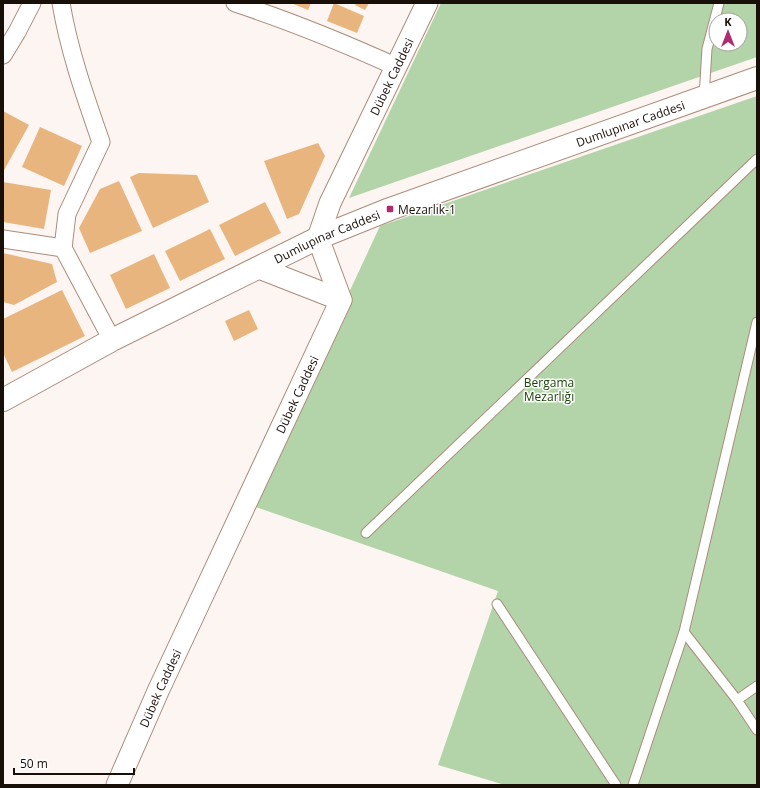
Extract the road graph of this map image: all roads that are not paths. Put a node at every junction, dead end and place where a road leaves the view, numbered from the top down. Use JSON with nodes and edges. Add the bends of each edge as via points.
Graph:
{"nodes":[{"id":1,"x":32,"y":3,"type":"edge"},
{"id":2,"x":61,"y":3,"type":"edge"},
{"id":3,"x":235,"y":3,"type":"edge"},
{"id":4,"x":427,"y":3,"type":"edge"},
{"id":5,"x":719,"y":3,"type":"edge"},
{"id":6,"x":272,"y":9,"type":"edge"},
{"id":7,"x":3,"y":55,"type":"edge"},
{"id":8,"x":397,"y":66,"type":"junction"},
{"id":9,"x":757,"y":78,"type":"edge"},
{"id":10,"x":704,"y":97,"type":"junction"},
{"id":11,"x":757,"y":159,"type":"edge"},
{"id":12,"x":318,"y":238,"type":"junction"},
{"id":13,"x":3,"y":239,"type":"edge"},
{"id":14,"x":63,"y":248,"type":"junction"},
{"id":15,"x":259,"y":268,"type":"junction"},
{"id":16,"x":341,"y":300,"type":"junction"},
{"id":17,"x":757,"y":322,"type":"edge"},
{"id":18,"x":112,"y":340,"type":"junction"},
{"id":19,"x":3,"y":400,"type":"edge"},
{"id":20,"x":366,"y":533,"type":"dead end"},
{"id":21,"x":497,"y":604,"type":"dead end"},
{"id":22,"x":684,"y":632,"type":"junction"},
{"id":23,"x":757,"y":686,"type":"edge"},
{"id":24,"x":737,"y":700,"type":"junction"},
{"id":25,"x":757,"y":730,"type":"edge"},
{"id":26,"x":117,"y":785,"type":"edge"},
{"id":27,"x":616,"y":785,"type":"edge"},
{"id":28,"x":633,"y":785,"type":"edge"}],
"edges":[{"from":1,"to":7,"type":"street"},
{"from":2,"to":14,"type":"street","via":[[79,77],[101,142],[66,214]]},
{"from":3,"to":6,"type":"street"},
{"from":4,"to":8,"type":"street","name":"Dübek Caddesi"},
{"from":5,"to":10,"type":"lane","via":[[707,49]]},
{"from":6,"to":8,"type":"street"},
{"from":8,"to":12,"type":"street","name":"Dübek Caddesi","via":[[330,203]]},
{"from":9,"to":10,"type":"main road","name":"Dumlupınar Caddesi"},
{"from":10,"to":12,"type":"main road","name":"Dumlupınar Caddesi","via":[[390,209]]},
{"from":11,"to":20,"type":"lane"},
{"from":12,"to":15,"type":"main road","name":"Dumlupınar Caddesi"},
{"from":12,"to":16,"type":"street"},
{"from":13,"to":14,"type":"street"},
{"from":14,"to":18,"type":"street"},
{"from":15,"to":16,"type":"street"},
{"from":15,"to":18,"type":"main road","name":"Dumlupınar Caddesi"},
{"from":16,"to":26,"type":"street","name":"Dübek Caddesi","via":[[162,682]]},
{"from":17,"to":22,"type":"lane"},
{"from":18,"to":19,"type":"main road","name":"Dumlupınar Caddesi"},
{"from":21,"to":27,"type":"lane"},
{"from":22,"to":24,"type":"lane"},
{"from":22,"to":28,"type":"lane"},
{"from":23,"to":24,"type":"lane"},
{"from":24,"to":25,"type":"lane"}]}
